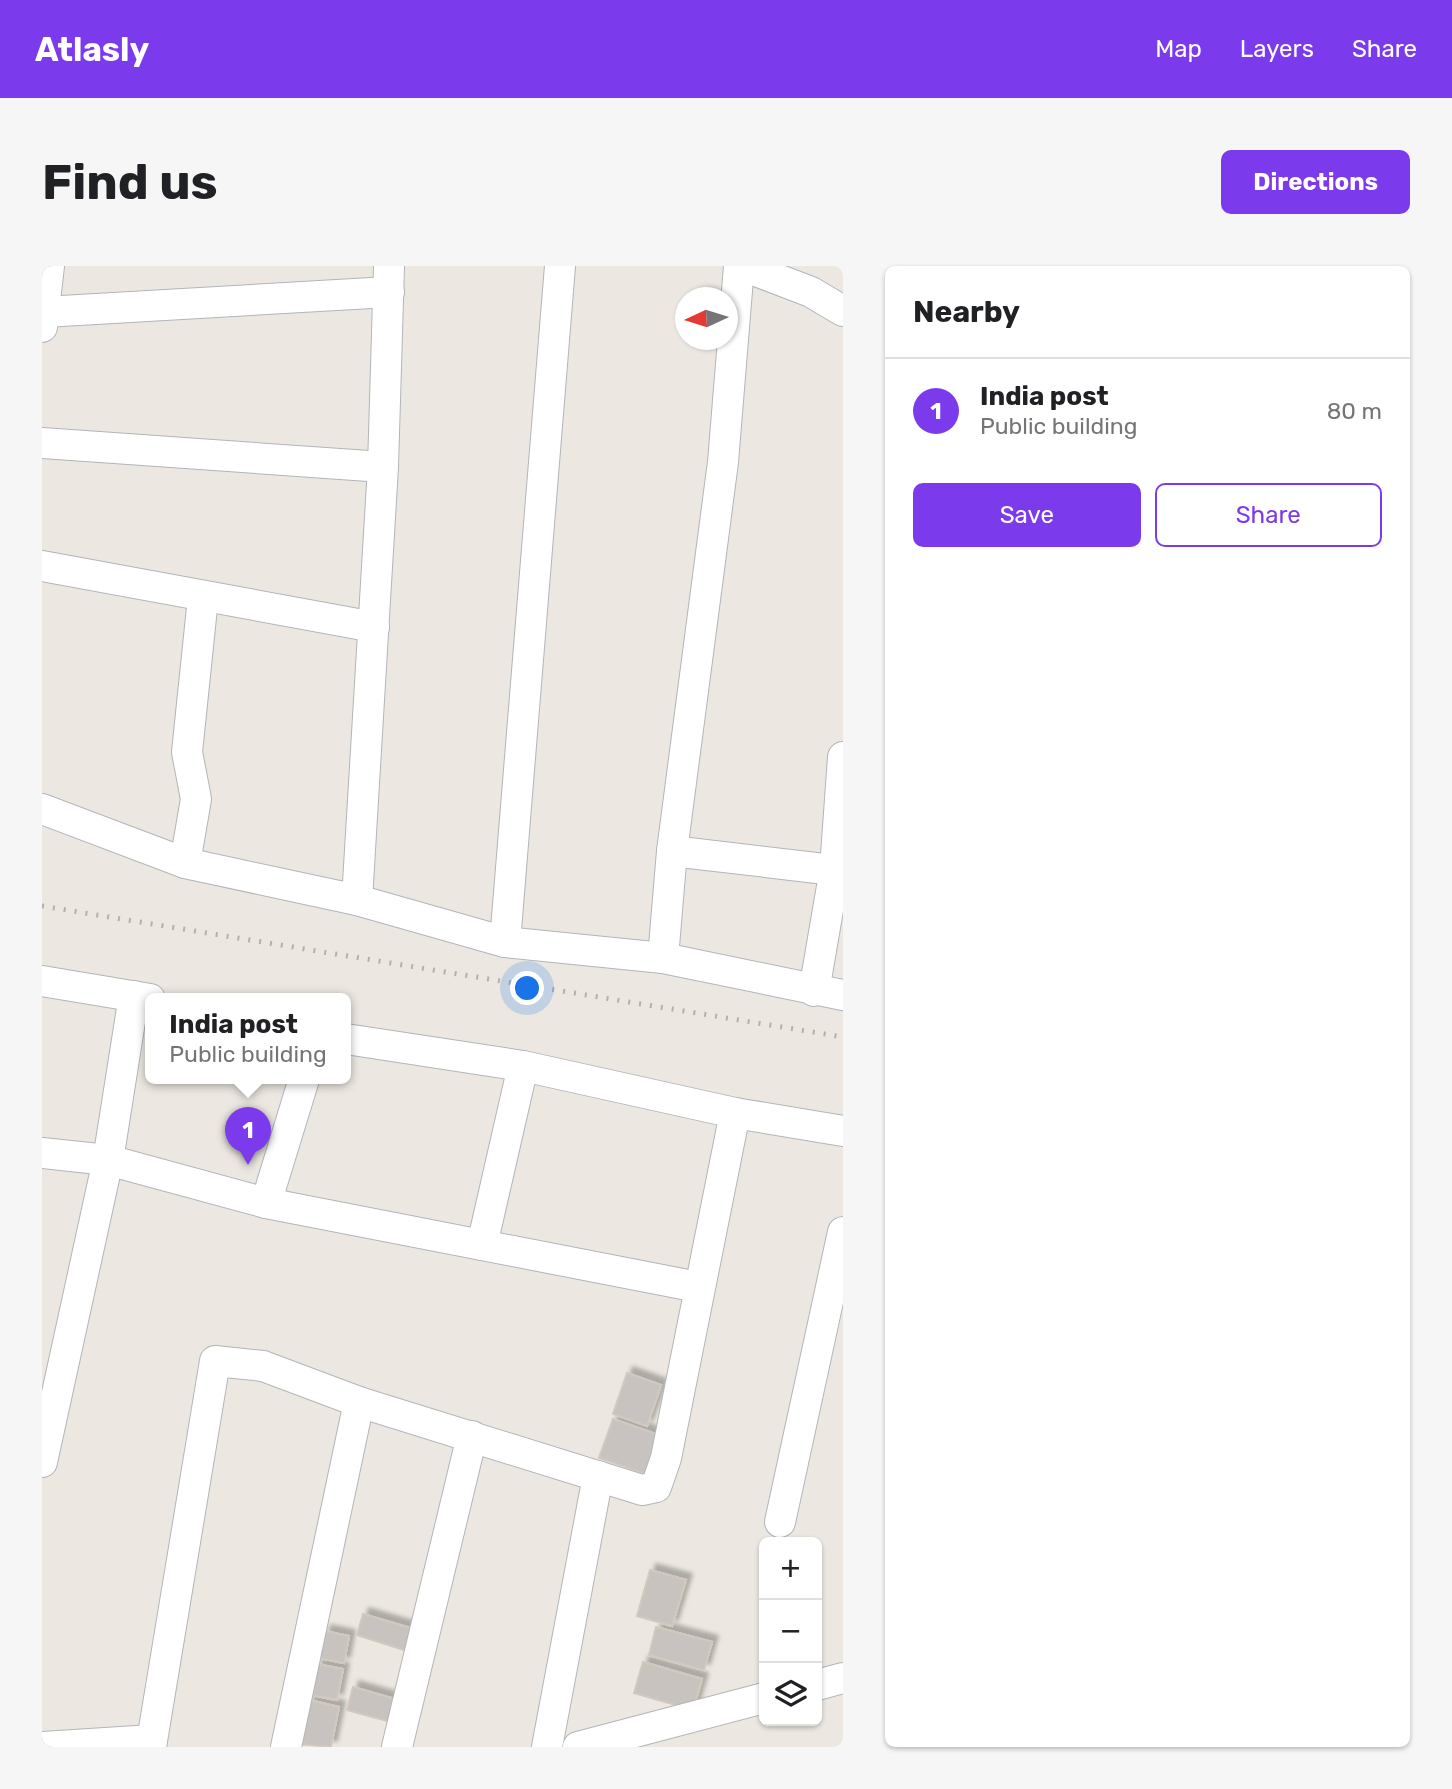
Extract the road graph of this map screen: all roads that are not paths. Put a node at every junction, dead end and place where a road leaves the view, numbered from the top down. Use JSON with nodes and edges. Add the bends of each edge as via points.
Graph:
{"nodes":[{"id":1,"x":49,"y":266,"type":"edge"},
{"id":2,"x":561,"y":266,"type":"edge"},
{"id":3,"x":741,"y":266,"type":"edge"},
{"id":4,"x":389,"y":279,"type":"edge"},
{"id":5,"x":843,"y":311,"type":"edge"},
{"id":6,"x":43,"y":319,"type":"edge"},
{"id":7,"x":42,"y":443,"type":"edge"},
{"id":8,"x":383,"y":467,"type":"junction"},
{"id":9,"x":42,"y":566,"type":"edge"},
{"id":10,"x":203,"y":598,"type":"junction"},
{"id":11,"x":374,"y":627,"type":"junction"},
{"id":12,"x":843,"y":757,"type":"edge"},
{"id":13,"x":42,"y":809,"type":"edge"},
{"id":14,"x":671,"y":852,"type":"junction"},
{"id":15,"x":185,"y":863,"type":"junction"},
{"id":16,"x":839,"y":870,"type":"edge"},
{"id":17,"x":357,"y":900,"type":"junction"},
{"id":18,"x":505,"y":942,"type":"junction"},
{"id":19,"x":663,"y":958,"type":"junction"},
{"id":20,"x":42,"y":981,"type":"edge"},
{"id":21,"x":829,"y":993,"type":"edge"},
{"id":22,"x":142,"y":997,"type":"edge"},
{"id":23,"x":351,"y":1039,"type":"edge"},
{"id":24,"x":523,"y":1066,"type":"junction"},
{"id":25,"x":302,"y":1084,"type":"edge"},
{"id":26,"x":735,"y":1113,"type":"junction"},
{"id":27,"x":843,"y":1131,"type":"edge"},
{"id":28,"x":42,"y":1153,"type":"edge"},
{"id":29,"x":108,"y":1160,"type":"junction"},
{"id":30,"x":266,"y":1203,"type":"junction"},
{"id":31,"x":843,"y":1232,"type":"edge"},
{"id":32,"x":482,"y":1245,"type":"junction"},
{"id":33,"x":698,"y":1287,"type":"junction"},
{"id":34,"x":359,"y":1402,"type":"junction"},
{"id":35,"x":45,"y":1428,"type":"edge"},
{"id":36,"x":472,"y":1436,"type":"junction"},
{"id":37,"x":42,"y":1462,"type":"edge"},
{"id":38,"x":598,"y":1476,"type":"junction"},
{"id":39,"x":780,"y":1522,"type":"dead end"},
{"id":40,"x":843,"y":1678,"type":"edge"},
{"id":41,"x":822,"y":1684,"type":"edge"},
{"id":42,"x":759,"y":1699,"type":"edge"},
{"id":43,"x":152,"y":1743,"type":"edge"},
{"id":44,"x":42,"y":1747,"type":"edge"},
{"id":45,"x":286,"y":1747,"type":"edge"},
{"id":46,"x":397,"y":1747,"type":"edge"},
{"id":47,"x":547,"y":1747,"type":"edge"},
{"id":48,"x":578,"y":1747,"type":"edge"}],
"edges":[{"from":1,"to":6,"type":"street"},
{"from":2,"to":18,"type":"street"},
{"from":3,"to":5,"type":"street","via":[[811,292]]},
{"from":3,"to":14,"type":"street","via":[[723,462]]},
{"from":4,"to":6,"type":"street"},
{"from":4,"to":8,"type":"street"},
{"from":7,"to":8,"type":"street"},
{"from":8,"to":11,"type":"street"},
{"from":9,"to":10,"type":"street"},
{"from":10,"to":11,"type":"street"},
{"from":10,"to":15,"type":"street","via":[[187,752],[196,799]]},
{"from":11,"to":17,"type":"street"},
{"from":12,"to":16,"type":"street"},
{"from":13,"to":15,"type":"street"},
{"from":14,"to":16,"type":"street"},
{"from":14,"to":19,"type":"street"},
{"from":15,"to":17,"type":"street"},
{"from":16,"to":21,"type":"street"},
{"from":17,"to":18,"type":"street"},
{"from":18,"to":19,"type":"street"},
{"from":19,"to":21,"type":"street"},
{"from":20,"to":22,"type":"street"},
{"from":22,"to":29,"type":"street"},
{"from":23,"to":24,"type":"street"},
{"from":24,"to":26,"type":"street"},
{"from":24,"to":32,"type":"street"},
{"from":25,"to":30,"type":"street"},
{"from":26,"to":27,"type":"street"},
{"from":26,"to":33,"type":"street"},
{"from":28,"to":29,"type":"street"},
{"from":29,"to":30,"type":"street"},
{"from":29,"to":35,"type":"street"},
{"from":30,"to":32,"type":"street"},
{"from":31,"to":39,"type":"street"},
{"from":32,"to":33,"type":"street"},
{"from":33,"to":38,"type":"street","via":[[666,1458],[656,1487],[642,1490]]},
{"from":34,"to":36,"type":"street"},
{"from":34,"to":43,"type":"street","via":[[263,1366],[215,1361]]},
{"from":34,"to":45,"type":"street"},
{"from":35,"to":37,"type":"street"},
{"from":36,"to":38,"type":"street"},
{"from":36,"to":46,"type":"street"},
{"from":38,"to":47,"type":"street"},
{"from":40,"to":41,"type":"street"},
{"from":42,"to":48,"type":"street"},
{"from":43,"to":44,"type":"street"}]}
